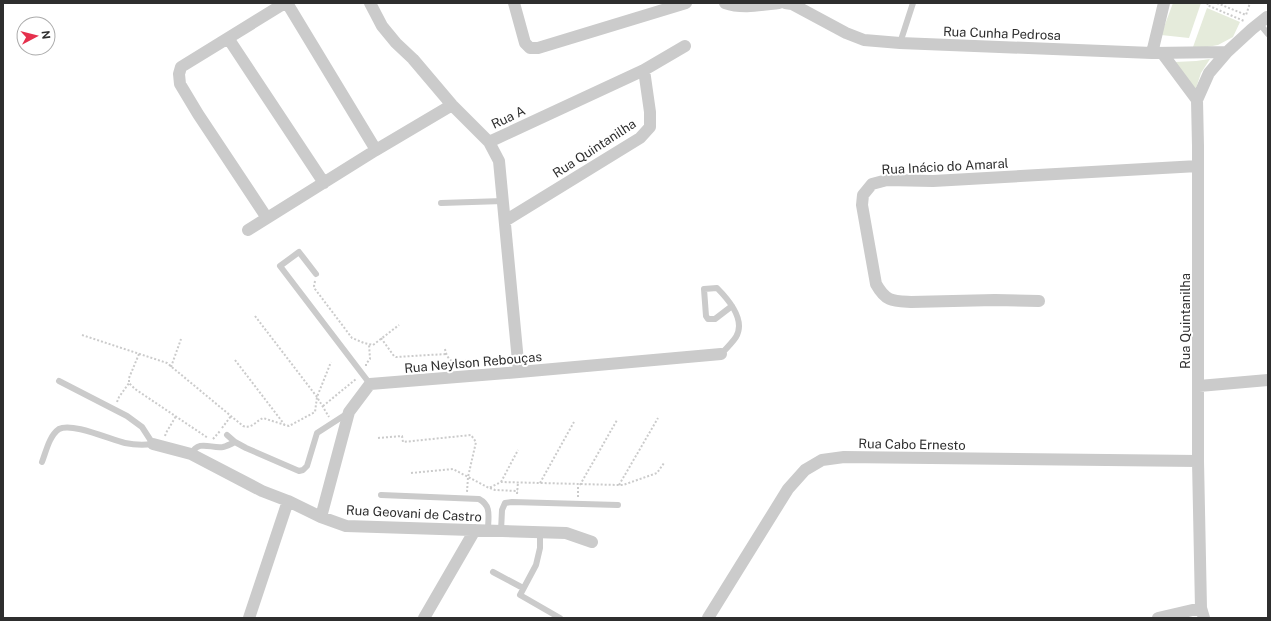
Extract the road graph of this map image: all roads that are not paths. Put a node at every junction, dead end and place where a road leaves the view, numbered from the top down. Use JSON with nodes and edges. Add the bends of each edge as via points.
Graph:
{"nodes":[{"id":1,"x":286,"y":3,"type":"edge"},
{"id":2,"x":370,"y":3,"type":"edge"},
{"id":3,"x":514,"y":3,"type":"edge"},
{"id":4,"x":686,"y":3,"type":"edge"},
{"id":5,"x":725,"y":3,"type":"edge"},
{"id":6,"x":779,"y":3,"type":"edge"},
{"id":7,"x":785,"y":3,"type":"edge"},
{"id":8,"x":913,"y":3,"type":"edge"},
{"id":9,"x":1164,"y":3,"type":"edge"},
{"id":10,"x":1261,"y":22,"type":"edge"},
{"id":11,"x":1268,"y":34,"type":"edge"},
{"id":12,"x":228,"y":38,"type":"junction"},
{"id":13,"x":900,"y":43,"type":"junction"},
{"id":14,"x":685,"y":46,"type":"dead end"},
{"id":15,"x":1227,"y":52,"type":"junction"},
{"id":16,"x":1157,"y":53,"type":"junction"},
{"id":17,"x":644,"y":70,"type":"junction"},
{"id":18,"x":1196,"y":100,"type":"junction"},
{"id":19,"x":452,"y":105,"type":"junction"},
{"id":20,"x":489,"y":142,"type":"junction"},
{"id":21,"x":376,"y":150,"type":"junction"},
{"id":22,"x":1198,"y":166,"type":"junction"},
{"id":23,"x":324,"y":183,"type":"junction"},
{"id":24,"x":503,"y":201,"type":"junction"},
{"id":25,"x":441,"y":203,"type":"dead end"},
{"id":26,"x":267,"y":218,"type":"junction"},
{"id":27,"x":505,"y":221,"type":"junction"},
{"id":28,"x":248,"y":230,"type":"dead end"},
{"id":29,"x":316,"y":274,"type":"road end"},
{"id":30,"x":1039,"y":301,"type":"dead end"},
{"id":31,"x":732,"y":306,"type":"junction"},
{"id":32,"x":721,"y":354,"type":"joint"},
{"id":33,"x":519,"y":372,"type":"junction"},
{"id":34,"x":1268,"y":380,"type":"edge"},
{"id":35,"x":60,"y":381,"type":"dead end"},
{"id":36,"x":370,"y":384,"type":"junction"},
{"id":37,"x":1199,"y":386,"type":"junction"},
{"id":38,"x":349,"y":412,"type":"junction"},
{"id":39,"x":227,"y":435,"type":"dead end"},
{"id":40,"x":235,"y":442,"type":"junction"},
{"id":41,"x":158,"y":445,"type":"junction"},
{"id":42,"x":191,"y":454,"type":"junction"},
{"id":43,"x":42,"y":462,"type":"dead end"},
{"id":44,"x":1198,"y":462,"type":"junction"},
{"id":45,"x":381,"y":495,"type":"dead end"},
{"id":46,"x":288,"y":501,"type":"junction"},
{"id":47,"x":618,"y":505,"type":"dead end"},
{"id":48,"x":321,"y":517,"type":"junction"},
{"id":49,"x":475,"y":530,"type":"junction"},
{"id":50,"x":488,"y":530,"type":"junction"},
{"id":51,"x":501,"y":531,"type":"junction"},
{"id":52,"x":540,"y":532,"type":"junction"},
{"id":53,"x":592,"y":542,"type":"dead end"},
{"id":54,"x":493,"y":572,"type":"dead end"},
{"id":55,"x":523,"y":588,"type":"junction"},
{"id":56,"x":1203,"y":613,"type":"edge"},
{"id":57,"x":249,"y":618,"type":"edge"},
{"id":58,"x":424,"y":618,"type":"edge"},
{"id":59,"x":560,"y":618,"type":"edge"},
{"id":60,"x":708,"y":618,"type":"edge"},
{"id":61,"x":1158,"y":618,"type":"edge"}],
"edges":[{"from":1,"to":12,"type":"street"},
{"from":1,"to":21,"type":"street"},
{"from":2,"to":19,"type":"street","via":[[382,26]]},
{"from":3,"to":4,"type":"street","via":[[525,43],[530,48],[538,48]]},
{"from":5,"to":6,"type":"street","via":[[756,6]]},
{"from":7,"to":13,"type":"street","name":"Rua Cunha Pedrosa","via":[[792,4],[864,40]]},
{"from":8,"to":13,"type":"lane"},
{"from":9,"to":16,"type":"street"},
{"from":10,"to":11,"type":"lane"},
{"from":10,"to":15,"type":"street","name":"Rua Quintanilha"},
{"from":12,"to":23,"type":"street"},
{"from":12,"to":26,"type":"street","via":[[182,67],[179,74],[180,84]]},
{"from":13,"to":16,"type":"street","name":"Rua Cunha Pedrosa"},
{"from":14,"to":17,"type":"street","name":"Rua A"},
{"from":15,"to":16,"type":"street","name":"Rua Cunha Pedrosa"},
{"from":15,"to":18,"type":"street","name":"Rua Quintanilha","via":[[1210,73]]},
{"from":16,"to":18,"type":"street"},
{"from":17,"to":20,"type":"street","name":"Rua A"},
{"from":17,"to":27,"type":"street","name":"Rua Quintanilha","via":[[650,127],[640,138]]},
{"from":18,"to":22,"type":"street","name":"Rua Quintanilha"},
{"from":19,"to":20,"type":"street"},
{"from":19,"to":21,"type":"street"},
{"from":20,"to":24,"type":"street","name":"Rua A","via":[[500,161]]},
{"from":21,"to":23,"type":"street"},
{"from":22,"to":30,"type":"street","name":"Rua Inácio do Amaral","via":[[933,180],[887,180],[872,184],[863,195],[862,205],[876,284],[888,299],[911,302]]},
{"from":22,"to":37,"type":"street","name":"Rua Quintanilha"},
{"from":23,"to":26,"type":"street"},
{"from":24,"to":25,"type":"lane"},
{"from":24,"to":27,"type":"street","name":"Rua A"},
{"from":26,"to":28,"type":"street"},
{"from":27,"to":33,"type":"street","name":"Rua A"},
{"from":29,"to":36,"type":"lane","via":[[299,252],[280,266]]},
{"from":31,"to":31,"type":"lane","via":[[717,288],[704,289],[708,319],[717,318]]},
{"from":31,"to":32,"type":"lane","via":[[739,322],[736,336]]},
{"from":32,"to":33,"type":"street","name":"Rua Neylson Rebouças"},
{"from":33,"to":36,"type":"street","name":"Rua Neylson Rebouças"},
{"from":34,"to":37,"type":"street"},
{"from":35,"to":41,"type":"lane","via":[[127,416],[142,427]]},
{"from":36,"to":38,"type":"street"},
{"from":37,"to":44,"type":"street","name":"Rua Quintanilha"},
{"from":38,"to":40,"type":"lane","via":[[317,433],[306,466],[300,471]]},
{"from":38,"to":48,"type":"street"},
{"from":39,"to":40,"type":"lane"},
{"from":40,"to":42,"type":"lane","via":[[222,447],[198,447],[193,449]]},
{"from":41,"to":42,"type":"street","name":"Rua Geovani de Castro"},
{"from":41,"to":43,"type":"lane","via":[[124,443],[68,427],[53,435]]},
{"from":42,"to":46,"type":"street","name":"Rua Geovani de Castro","via":[[262,491]]},
{"from":44,"to":56,"type":"street","name":"Rua Quintanilha"},
{"from":44,"to":60,"type":"street","name":"Rua Cabo Ernesto","via":[[852,457],[822,460],[805,470],[788,489]]},
{"from":45,"to":50,"type":"lane","via":[[479,499],[485,502],[488,509]]},
{"from":46,"to":48,"type":"street","name":"Rua Geovani de Castro"},
{"from":46,"to":57,"type":"street"},
{"from":47,"to":51,"type":"lane","via":[[512,502],[506,504],[502,510]]},
{"from":48,"to":49,"type":"street","name":"Rua Geovani de Castro","via":[[346,526]]},
{"from":49,"to":50,"type":"street","name":"Rua Geovani de Castro"},
{"from":49,"to":58,"type":"street"},
{"from":50,"to":51,"type":"street","name":"Rua Geovani de Castro"},
{"from":51,"to":52,"type":"street","name":"Rua Geovani de Castro"},
{"from":52,"to":53,"type":"street","name":"Rua Geovani de Castro","via":[[566,533]]},
{"from":52,"to":55,"type":"lane","via":[[536,565]]},
{"from":54,"to":55,"type":"lane"},
{"from":55,"to":59,"type":"lane","via":[[520,595]]},
{"from":56,"to":61,"type":"street","name":"Rua Quintanilha"}]}
